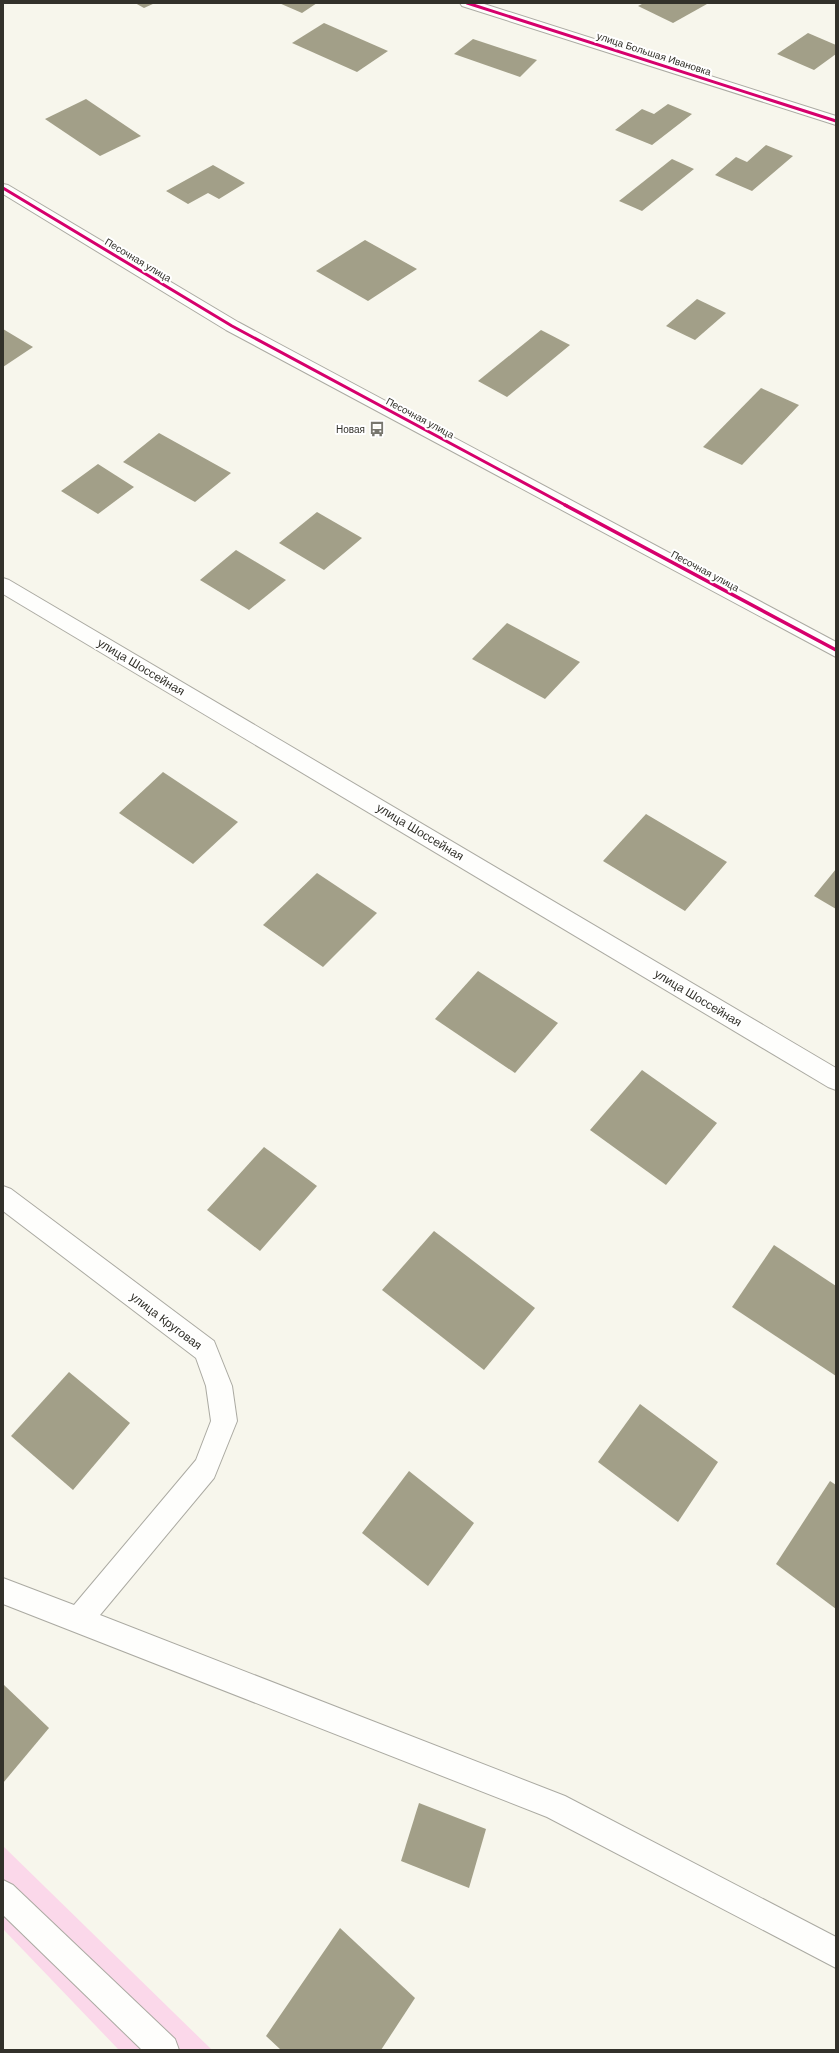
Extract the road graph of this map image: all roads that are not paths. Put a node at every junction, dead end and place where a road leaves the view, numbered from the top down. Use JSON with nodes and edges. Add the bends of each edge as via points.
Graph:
{"nodes":[{"id":1,"x":467,"y":3,"type":"edge"},
{"id":2,"x":836,"y":121,"type":"edge"},
{"id":3,"x":3,"y":188,"type":"edge"},
{"id":4,"x":3,"y":585,"type":"edge"},
{"id":5,"x":836,"y":650,"type":"edge"},
{"id":6,"x":836,"y":1080,"type":"edge"},
{"id":7,"x":3,"y":1197,"type":"edge"},
{"id":8,"x":3,"y":1591,"type":"edge"},
{"id":9,"x":78,"y":1621,"type":"junction"},
{"id":10,"x":3,"y":1895,"type":"edge"},
{"id":11,"x":836,"y":1954,"type":"edge"},
{"id":12,"x":164,"y":2050,"type":"edge"}],
"edges":[{"from":1,"to":2,"type":"street","name":"улица Большая Ивановка"},
{"from":3,"to":5,"type":"street","name":"Песочная улица","via":[[232,326]]},
{"from":4,"to":6,"type":"street","name":"улица Шоссейная"},
{"from":7,"to":9,"type":"street","name":"улица Круговая","via":[[205,1350],[219,1386],[224,1421],[204,1469]]},
{"from":8,"to":9,"type":"street"},
{"from":9,"to":11,"type":"street","via":[[555,1806]]},
{"from":10,"to":12,"type":"street"}]}
